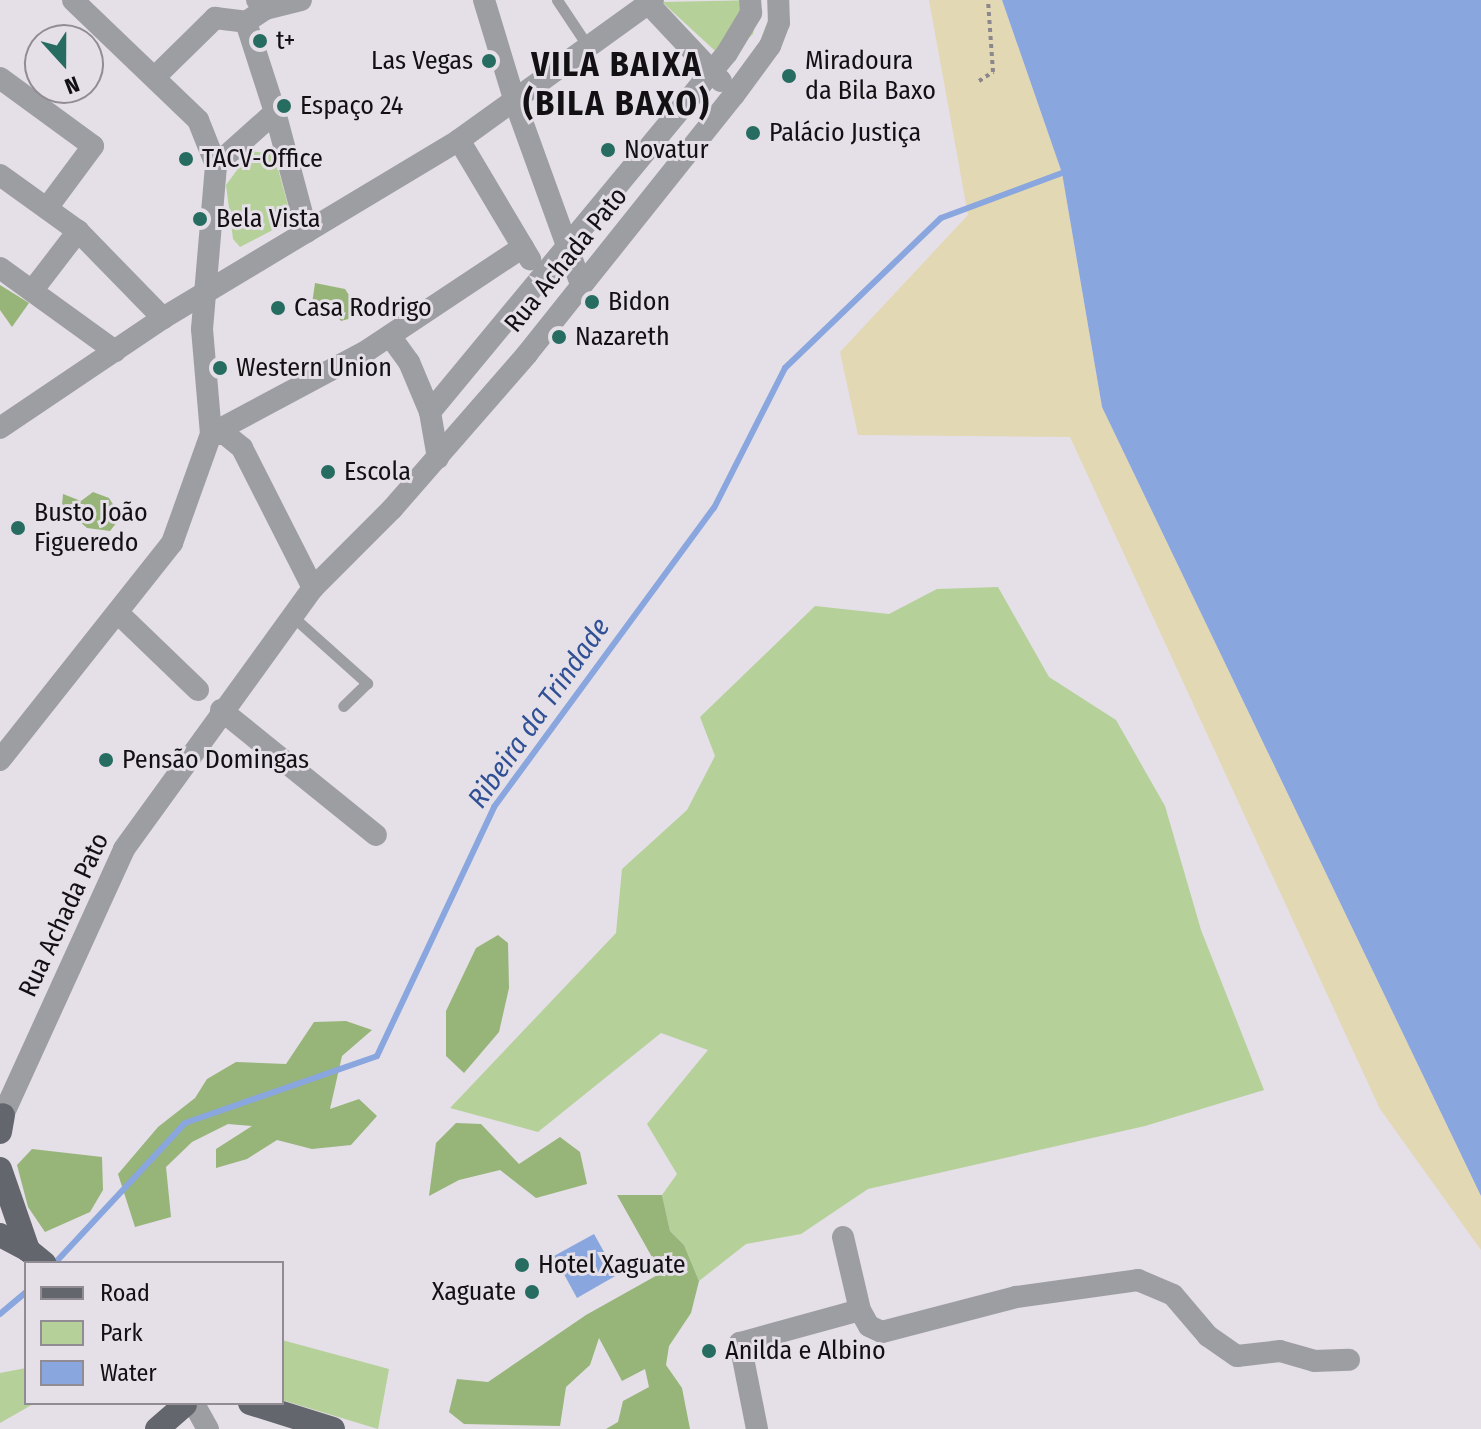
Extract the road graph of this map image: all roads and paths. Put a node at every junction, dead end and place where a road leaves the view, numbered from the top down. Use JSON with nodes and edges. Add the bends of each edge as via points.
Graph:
{"nodes":[{"id":1,"x":73,"y":0,"type":"edge"},
{"id":2,"x":301,"y":0,"type":"edge"},
{"id":3,"x":484,"y":0,"type":"edge"},
{"id":4,"x":557,"y":0,"type":"edge"},
{"id":5,"x":750,"y":0,"type":"edge"},
{"id":6,"x":778,"y":0,"type":"edge"},
{"id":7,"x":988,"y":0,"type":"edge"},
{"id":8,"x":649,"y":2,"type":"edge"},
{"id":9,"x":261,"y":4,"type":"edge"},
{"id":10,"x":246,"y":22,"type":"junction"},
{"id":11,"x":589,"y":48,"type":"junction"},
{"id":12,"x":711,"y":70,"type":"junction"},
{"id":13,"x":156,"y":76,"type":"junction"},
{"id":14,"x":0,"y":78,"type":"edge"},
{"id":15,"x":979,"y":81,"type":"dead end"},
{"id":16,"x":734,"y":95,"type":"junction"},
{"id":17,"x":515,"y":102,"type":"junction"},
{"id":18,"x":275,"y":112,"type":"junction"},
{"id":19,"x":459,"y":140,"type":"junction"},
{"id":20,"x":216,"y":165,"type":"junction"},
{"id":21,"x":0,"y":175,"type":"edge"},
{"id":22,"x":47,"y":208,"type":"junction"},
{"id":23,"x":78,"y":231,"type":"junction"},
{"id":24,"x":307,"y":232,"type":"junction"},
{"id":25,"x":567,"y":242,"type":"junction"},
{"id":26,"x":523,"y":247,"type":"junction"},
{"id":27,"x":0,"y":268,"type":"edge"},
{"id":28,"x":539,"y":275,"type":"junction"},
{"id":29,"x":581,"y":284,"type":"junction"},
{"id":30,"x":32,"y":291,"type":"junction"},
{"id":31,"x":206,"y":293,"type":"junction"},
{"id":32,"x":163,"y":318,"type":"junction"},
{"id":33,"x":390,"y":336,"type":"junction"},
{"id":34,"x":115,"y":351,"type":"junction"},
{"id":35,"x":430,"y":412,"type":"junction"},
{"id":36,"x":0,"y":428,"type":"edge"},
{"id":37,"x":211,"y":434,"type":"junction"},
{"id":38,"x":438,"y":458,"type":"junction"},
{"id":39,"x":313,"y":588,"type":"junction"},
{"id":40,"x":118,"y":613,"type":"junction"},
{"id":41,"x":292,"y":616,"type":"junction"},
{"id":42,"x":198,"y":690,"type":"dead end"},
{"id":43,"x":343,"y":706,"type":"dead end"},
{"id":44,"x":221,"y":710,"type":"junction"},
{"id":45,"x":0,"y":760,"type":"edge"},
{"id":46,"x":376,"y":835,"type":"dead end"},
{"id":47,"x":1,"y":1121,"type":"edge"},
{"id":48,"x":0,"y":1169,"type":"edge"},
{"id":49,"x":0,"y":1235,"type":"edge"},
{"id":50,"x":843,"y":1237,"type":"dead end"},
{"id":51,"x":36,"y":1257,"type":"edge"},
{"id":52,"x":860,"y":1310,"type":"junction"},
{"id":53,"x":1349,"y":1360,"type":"dead end"},
{"id":54,"x":187,"y":1405,"type":"edge"},
{"id":55,"x":189,"y":1405,"type":"edge"},
{"id":56,"x":256,"y":1405,"type":"edge"},
{"id":57,"x":157,"y":1429,"type":"edge"},
{"id":58,"x":208,"y":1429,"type":"edge"},
{"id":59,"x":333,"y":1429,"type":"edge"},
{"id":60,"x":757,"y":1429,"type":"edge"}],
"edges":[{"from":1,"to":13,"type":"street"},
{"from":2,"to":9,"type":"street"},
{"from":3,"to":17,"type":"street"},
{"from":4,"to":11,"type":"lane"},
{"from":5,"to":12,"type":"street","name":"Rua Achada Pato","via":[[742,32]]},
{"from":6,"to":16,"type":"street","name":"Rua Achada Pato","via":[[779,23],[770,46]]},
{"from":7,"to":15,"type":"path","via":[[993,72]]},
{"from":8,"to":11,"type":"street"},
{"from":8,"to":12,"type":"street"},
{"from":9,"to":10,"type":"street"},
{"from":10,"to":13,"type":"street","via":[[215,18]]},
{"from":10,"to":18,"type":"street"},
{"from":11,"to":17,"type":"street"},
{"from":12,"to":16,"type":"street"},
{"from":12,"to":25,"type":"street","name":"Rua Achada Pato"},
{"from":13,"to":20,"type":"street","via":[[198,120]]},
{"from":14,"to":22,"type":"street","via":[[93,146]]},
{"from":16,"to":29,"type":"street","name":"Rua Achada Pato"},
{"from":17,"to":19,"type":"street"},
{"from":17,"to":25,"type":"street"},
{"from":18,"to":20,"type":"street"},
{"from":18,"to":24,"type":"street"},
{"from":19,"to":24,"type":"street"},
{"from":19,"to":26,"type":"street"},
{"from":20,"to":31,"type":"street"},
{"from":21,"to":22,"type":"street"},
{"from":22,"to":23,"type":"street"},
{"from":23,"to":30,"type":"street"},
{"from":23,"to":32,"type":"street"},
{"from":24,"to":31,"type":"street"},
{"from":25,"to":28,"type":"street","name":"Rua Achada Pato"},
{"from":25,"to":29,"type":"street"},
{"from":26,"to":28,"type":"street"},
{"from":26,"to":33,"type":"street","name":"Rua Achada Pato"},
{"from":27,"to":30,"type":"street"},
{"from":28,"to":35,"type":"street","name":"Rua Achada Pato"},
{"from":29,"to":38,"type":"street","name":"Rua Achada Pato"},
{"from":30,"to":34,"type":"street"},
{"from":31,"to":32,"type":"street"},
{"from":31,"to":37,"type":"street","via":[[202,342]]},
{"from":32,"to":34,"type":"street"},
{"from":33,"to":35,"type":"street","via":[[409,362]]},
{"from":33,"to":37,"type":"street","name":"Rua Achada Pato"},
{"from":34,"to":36,"type":"street"},
{"from":35,"to":38,"type":"street"},
{"from":37,"to":39,"type":"street","via":[[225,434],[242,448]]},
{"from":37,"to":40,"type":"street","via":[[172,543]]},
{"from":38,"to":39,"type":"street","name":"Rua Achada Pato"},
{"from":39,"to":41,"type":"street","name":"Rua Achada Pato"},
{"from":40,"to":42,"type":"street"},
{"from":40,"to":45,"type":"street"},
{"from":41,"to":43,"type":"lane","via":[[367,683]]},
{"from":41,"to":44,"type":"street","name":"Rua Achada Pato"},
{"from":44,"to":46,"type":"street"},
{"from":44,"to":47,"type":"street","name":"Rua Achada Pato","via":[[124,849]]},
{"from":48,"to":51,"type":"main road"},
{"from":49,"to":51,"type":"main road"},
{"from":50,"to":52,"type":"street"},
{"from":52,"to":53,"type":"street","via":[[869,1326],[882,1332],[1016,1297],[1138,1280],[1173,1295],[1208,1336],[1237,1356],[1280,1351],[1314,1361]]},
{"from":52,"to":60,"type":"street","via":[[740,1343]]},
{"from":54,"to":57,"type":"main road"},
{"from":55,"to":58,"type":"street"},
{"from":56,"to":59,"type":"main road"}]}
